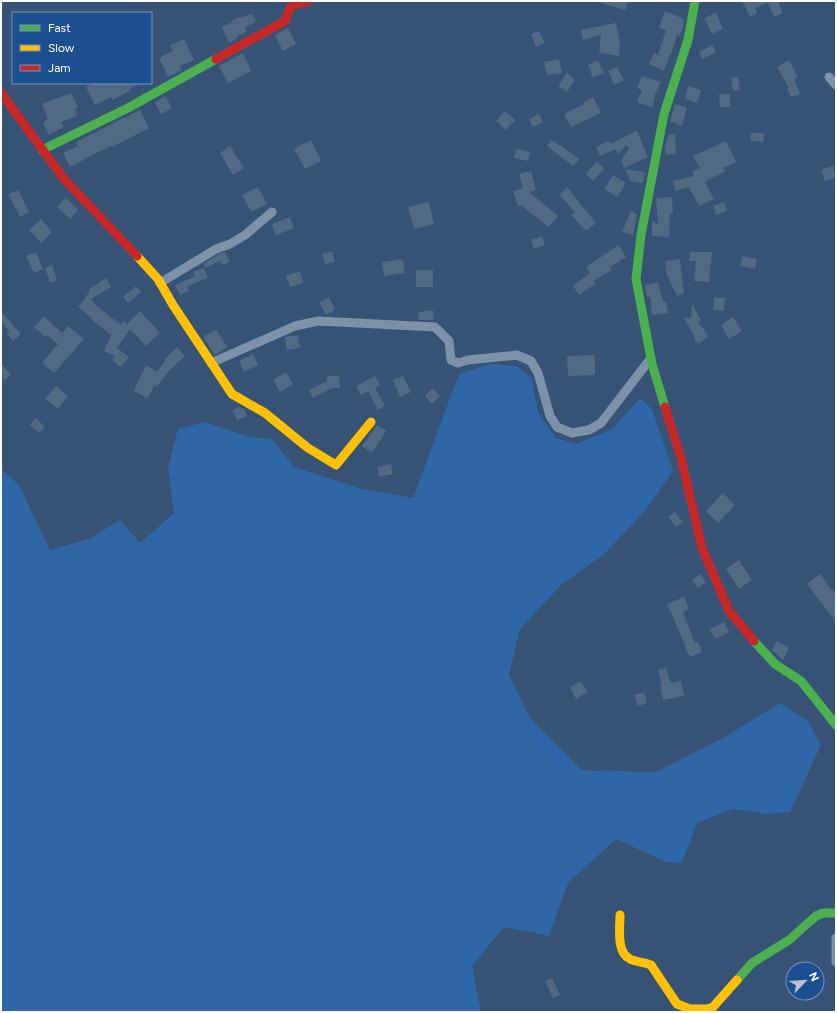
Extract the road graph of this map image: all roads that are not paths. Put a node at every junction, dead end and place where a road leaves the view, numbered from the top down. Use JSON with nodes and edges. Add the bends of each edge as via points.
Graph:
{"nodes":[{"id":1,"x":309,"y":1,"type":"edge"},
{"id":2,"x":695,"y":1,"type":"edge"},
{"id":3,"x":829,"y":77,"type":"dead end"},
{"id":4,"x":836,"y":85,"type":"edge"},
{"id":5,"x":1,"y":93,"type":"edge"},
{"id":6,"x":42,"y":150,"type":"junction"},
{"id":7,"x":272,"y":212,"type":"dead end"},
{"id":8,"x":160,"y":283,"type":"junction"},
{"id":9,"x":651,"y":358,"type":"junction"},
{"id":10,"x":211,"y":364,"type":"junction"},
{"id":11,"x":371,"y":422,"type":"dead end"},
{"id":12,"x":836,"y":725,"type":"edge"},
{"id":13,"x":836,"y":913,"type":"edge"},
{"id":14,"x":620,"y":915,"type":"dead end"},
{"id":15,"x":836,"y":938,"type":"edge"},
{"id":16,"x":836,"y":962,"type":"edge"}],
"edges":[{"from":1,"to":6,"type":"street","via":[[291,6],[285,21],[128,108]]},
{"from":2,"to":9,"type":"street","via":[[688,40],[664,114],[639,250],[636,279]]},
{"from":3,"to":4,"type":"street"},
{"from":5,"to":6,"type":"street"},
{"from":6,"to":8,"type":"street","via":[[64,179]]},
{"from":7,"to":8,"type":"street","via":[[245,235],[216,249]]},
{"from":8,"to":10,"type":"street"},
{"from":9,"to":10,"type":"street","via":[[601,423],[589,430],[572,433],[557,427],[550,416],[538,373],[531,361],[517,355],[458,363],[451,360],[449,341],[435,327],[318,321],[295,326]]},
{"from":9,"to":12,"type":"street","via":[[681,458],[702,548],[730,611],[775,664],[801,681]]},
{"from":10,"to":11,"type":"street","via":[[232,394],[265,414],[308,448],[336,465]]},
{"from":13,"to":14,"type":"street","via":[[823,913],[810,920],[789,940],[752,963],[713,1007],[696,1010],[677,1004],[651,965],[628,959],[623,953],[619,938]]},
{"from":15,"to":16,"type":"street"}]}
